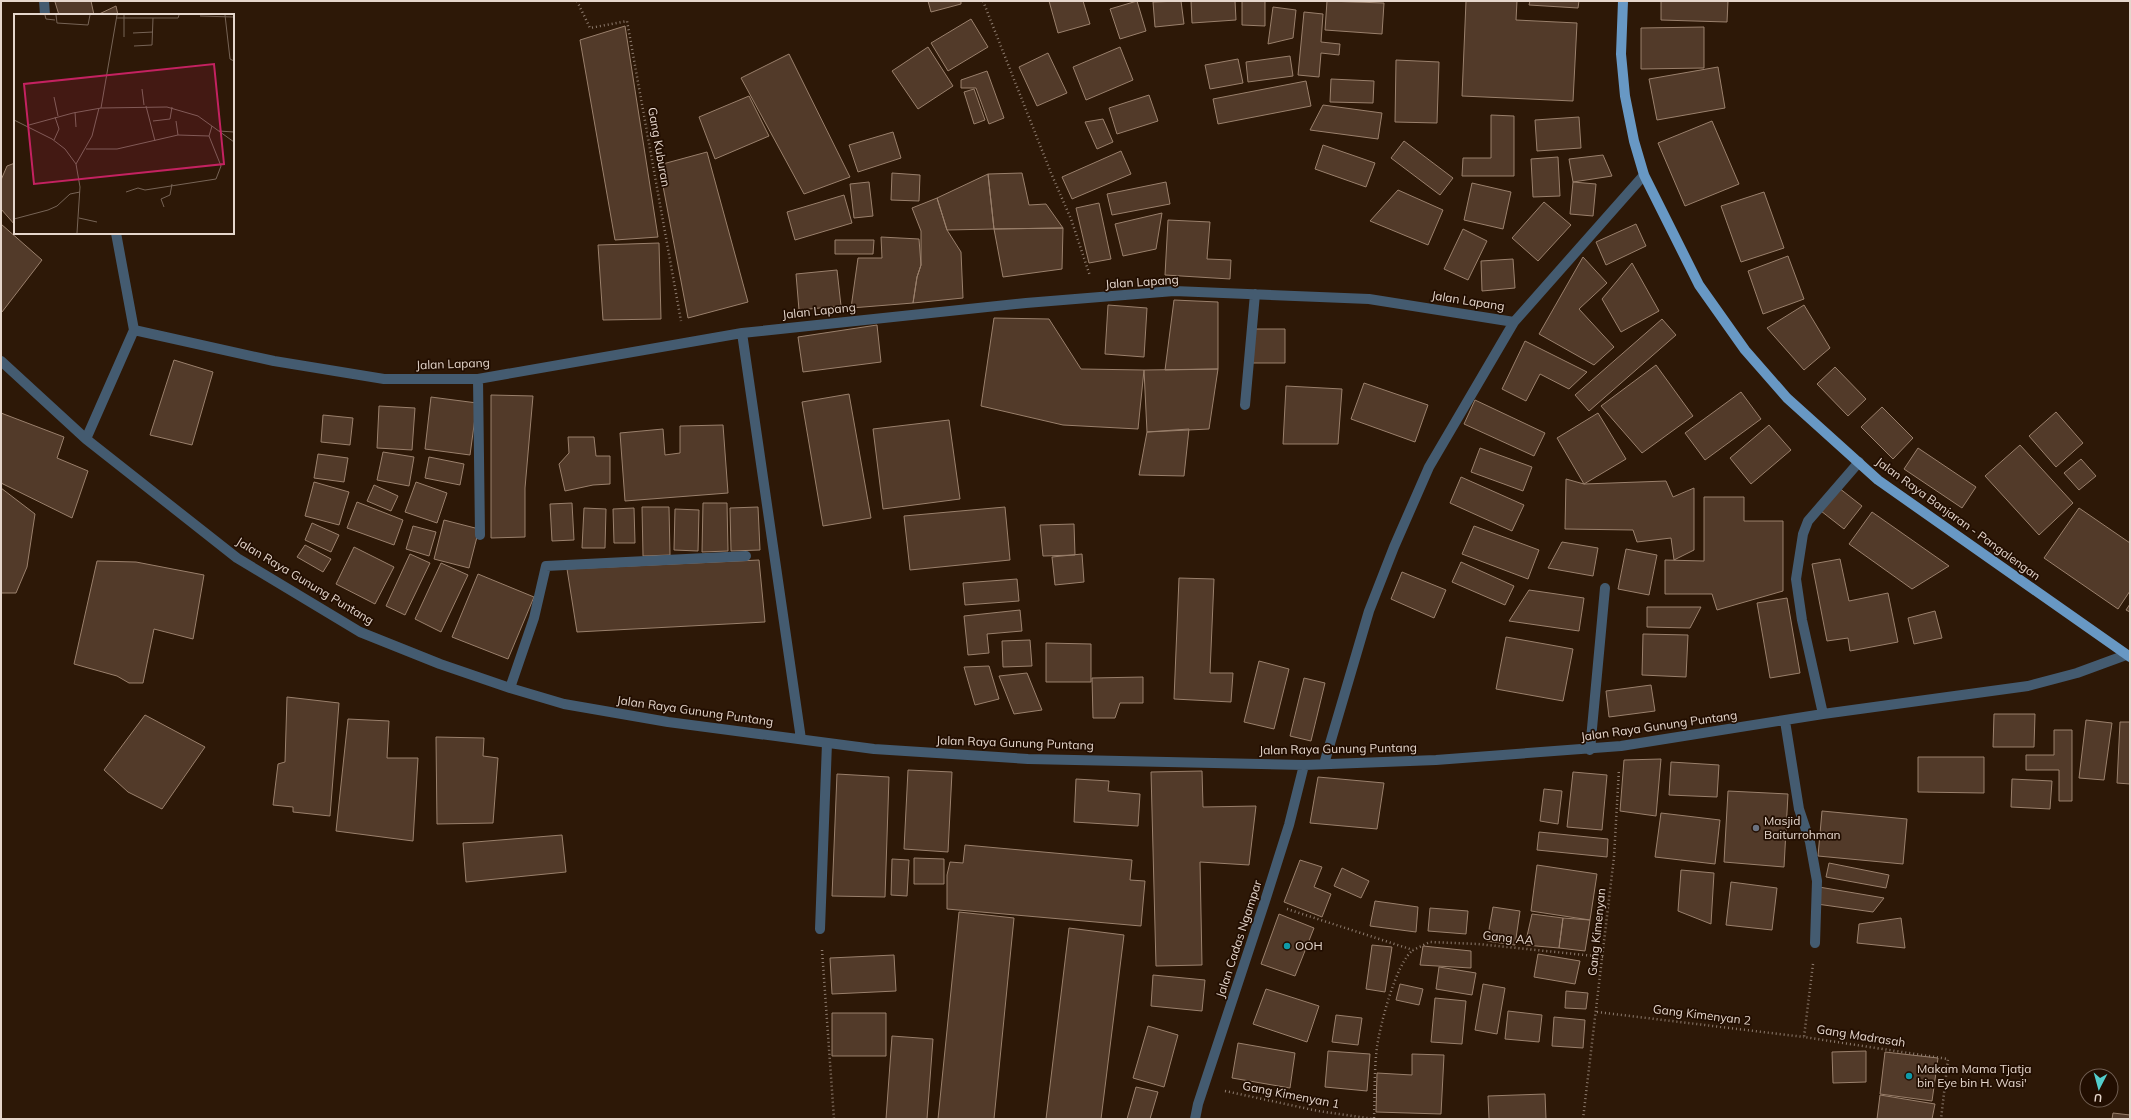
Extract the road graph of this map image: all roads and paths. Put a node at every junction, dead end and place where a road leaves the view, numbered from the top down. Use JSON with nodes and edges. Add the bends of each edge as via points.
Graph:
{"nodes":[{"id":1,"x":44,"y":1,"type":"edge"},
{"id":2,"x":576,"y":1,"type":"edge"},
{"id":3,"x":983,"y":1,"type":"edge"},
{"id":4,"x":1623,"y":1,"type":"edge"},
{"id":5,"x":45,"y":14,"type":"edge"},
{"id":6,"x":1644,"y":175,"type":"junction"},
{"id":7,"x":116,"y":234,"type":"edge"},
{"id":8,"x":1254,"y":294,"type":"junction"},
{"id":9,"x":1098,"y":298,"type":"junction"},
{"id":10,"x":1514,"y":322,"type":"junction"},
{"id":11,"x":134,"y":330,"type":"junction"},
{"id":12,"x":742,"y":333,"type":"junction"},
{"id":13,"x":685,"y":343,"type":"junction"},
{"id":14,"x":1,"y":361,"type":"edge"},
{"id":15,"x":1,"y":373,"type":"edge"},
{"id":16,"x":16,"y":376,"type":"junction"},
{"id":17,"x":478,"y":379,"type":"junction"},
{"id":18,"x":1244,"y":405,"type":"dead end"},
{"id":19,"x":86,"y":439,"type":"junction"},
{"id":20,"x":1859,"y":462,"type":"junction"},
{"id":21,"x":480,"y":535,"type":"dead end"},
{"id":22,"x":746,"y":556,"type":"dead end"},
{"id":23,"x":1605,"y":588,"type":"dead end"},
{"id":24,"x":2128,"y":656,"type":"edge"},
{"id":25,"x":510,"y":688,"type":"junction"},
{"id":26,"x":1823,"y":714,"type":"junction"},
{"id":27,"x":1785,"y":721,"type":"junction"},
{"id":28,"x":801,"y":740,"type":"junction"},
{"id":29,"x":827,"y":743,"type":"junction"},
{"id":30,"x":1621,"y":746,"type":"junction"},
{"id":31,"x":1590,"y":750,"type":"junction"},
{"id":32,"x":1324,"y":764,"type":"junction"},
{"id":33,"x":1304,"y":765,"type":"junction"},
{"id":34,"x":1266,"y":901,"type":"junction"},
{"id":35,"x":820,"y":930,"type":"joint"},
{"id":36,"x":1815,"y":943,"type":"joint"},
{"id":37,"x":1413,"y":950,"type":"junction"},
{"id":38,"x":1604,"y":957,"type":"junction"},
{"id":39,"x":1597,"y":1012,"type":"junction"},
{"id":40,"x":1804,"y":1037,"type":"junction"},
{"id":41,"x":1203,"y":1087,"type":"junction"},
{"id":42,"x":1374,"y":1118,"type":"edge"},
{"id":43,"x":834,"y":1119,"type":"edge"},
{"id":44,"x":1195,"y":1119,"type":"edge"},
{"id":45,"x":1583,"y":1119,"type":"edge"},
{"id":46,"x":1941,"y":1119,"type":"edge"}],
"edges":[{"from":1,"to":5,"type":"street"},
{"from":2,"to":13,"type":"path","name":"Gang Kuburan","via":[[590,28],[627,21]]},
{"from":3,"to":9,"type":"path","via":[[1071,219]]},
{"from":4,"to":6,"type":"main road","name":"Jalan Raya Banjaran - Pangalengan","via":[[1621,54],[1625,96]]},
{"from":6,"to":10,"type":"street"},
{"from":6,"to":20,"type":"main road","name":"Jalan Raya Banjaran - Pangalengan","via":[[1699,285],[1745,350],[1787,398]]},
{"from":7,"to":11,"type":"street"},
{"from":8,"to":9,"type":"street","name":"Jalan Lapang","via":[[1174,291]]},
{"from":8,"to":10,"type":"street","name":"Jalan Lapang","via":[[1369,299]]},
{"from":8,"to":18,"type":"street"},
{"from":9,"to":12,"type":"street","name":"Jalan Lapang","via":[[1026,303]]},
{"from":10,"to":32,"type":"street","via":[[1429,467],[1394,547],[1369,611]]},
{"from":11,"to":17,"type":"street","name":"Jalan Lapang","via":[[274,361],[384,379]]},
{"from":11,"to":19,"type":"street"},
{"from":12,"to":13,"type":"street","name":"Jalan Lapang"},
{"from":12,"to":28,"type":"street"},
{"from":13,"to":17,"type":"street","name":"Jalan Lapang"},
{"from":14,"to":16,"type":"street","name":"Jalan Raya Gunung Puntang"},
{"from":15,"to":16,"type":"street"},
{"from":16,"to":19,"type":"street","name":"Jalan Raya Gunung Puntang"},
{"from":17,"to":21,"type":"street"},
{"from":19,"to":25,"type":"street","name":"Jalan Raya Gunung Puntang","via":[[237,558],[360,632]]},
{"from":20,"to":24,"type":"main road","name":"Jalan Raya Banjaran - Pangalengan","via":[[1878,480]]},
{"from":20,"to":26,"type":"street","via":[[1808,521],[1803,534],[1796,578],[1802,620]]},
{"from":22,"to":25,"type":"street","via":[[546,566],[534,618]]},
{"from":23,"to":31,"type":"street"},
{"from":24,"to":26,"type":"street","name":"Jalan Raya Gunung Puntang","via":[[2028,686]]},
{"from":25,"to":28,"type":"street","name":"Jalan Raya Gunung Puntang","via":[[564,704],[668,722]]},
{"from":26,"to":27,"type":"street","name":"Jalan Raya Gunung Puntang"},
{"from":27,"to":30,"type":"street","name":"Jalan Raya Gunung Puntang"},
{"from":27,"to":36,"type":"street","via":[[1798,809],[1810,842],[1817,881]]},
{"from":28,"to":29,"type":"street","name":"Jalan Raya Gunung Puntang"},
{"from":29,"to":33,"type":"street","name":"Jalan Raya Gunung Puntang","via":[[874,749],[1028,759]]},
{"from":29,"to":35,"type":"street"},
{"from":30,"to":31,"type":"street","name":"Jalan Raya Gunung Puntang"},
{"from":30,"to":38,"type":"path","name":"Gang Kimenyan"},
{"from":31,"to":32,"type":"street","name":"Jalan Raya Gunung Puntang"},
{"from":32,"to":33,"type":"street","name":"Jalan Raya Gunung Puntang"},
{"from":33,"to":34,"type":"street","name":"Jalan Cadas Ngampar"},
{"from":34,"to":37,"type":"path"},
{"from":34,"to":41,"type":"street","name":"Jalan Cadas Ngampar"},
{"from":35,"to":43,"type":"path"},
{"from":36,"to":40,"type":"path","name":"Gang Madrasah"},
{"from":37,"to":38,"type":"path","name":"Gang AA","via":[[1430,942],[1478,944]]},
{"from":37,"to":42,"type":"path","via":[[1404,960],[1384,1014],[1377,1047]]},
{"from":38,"to":39,"type":"path","name":"Gang Kimenyan"},
{"from":39,"to":40,"type":"path","name":"Gang Kimenyan 2"},
{"from":39,"to":45,"type":"path","name":"Gang Kimenyan"},
{"from":40,"to":46,"type":"path","name":"Gang Madrasah","via":[[1948,1059]]},
{"from":41,"to":42,"type":"path","name":"Gang Kimenyan 1","via":[[1318,1111]]},
{"from":41,"to":44,"type":"street","name":"Jalan Cadas Ngampar"}]}
